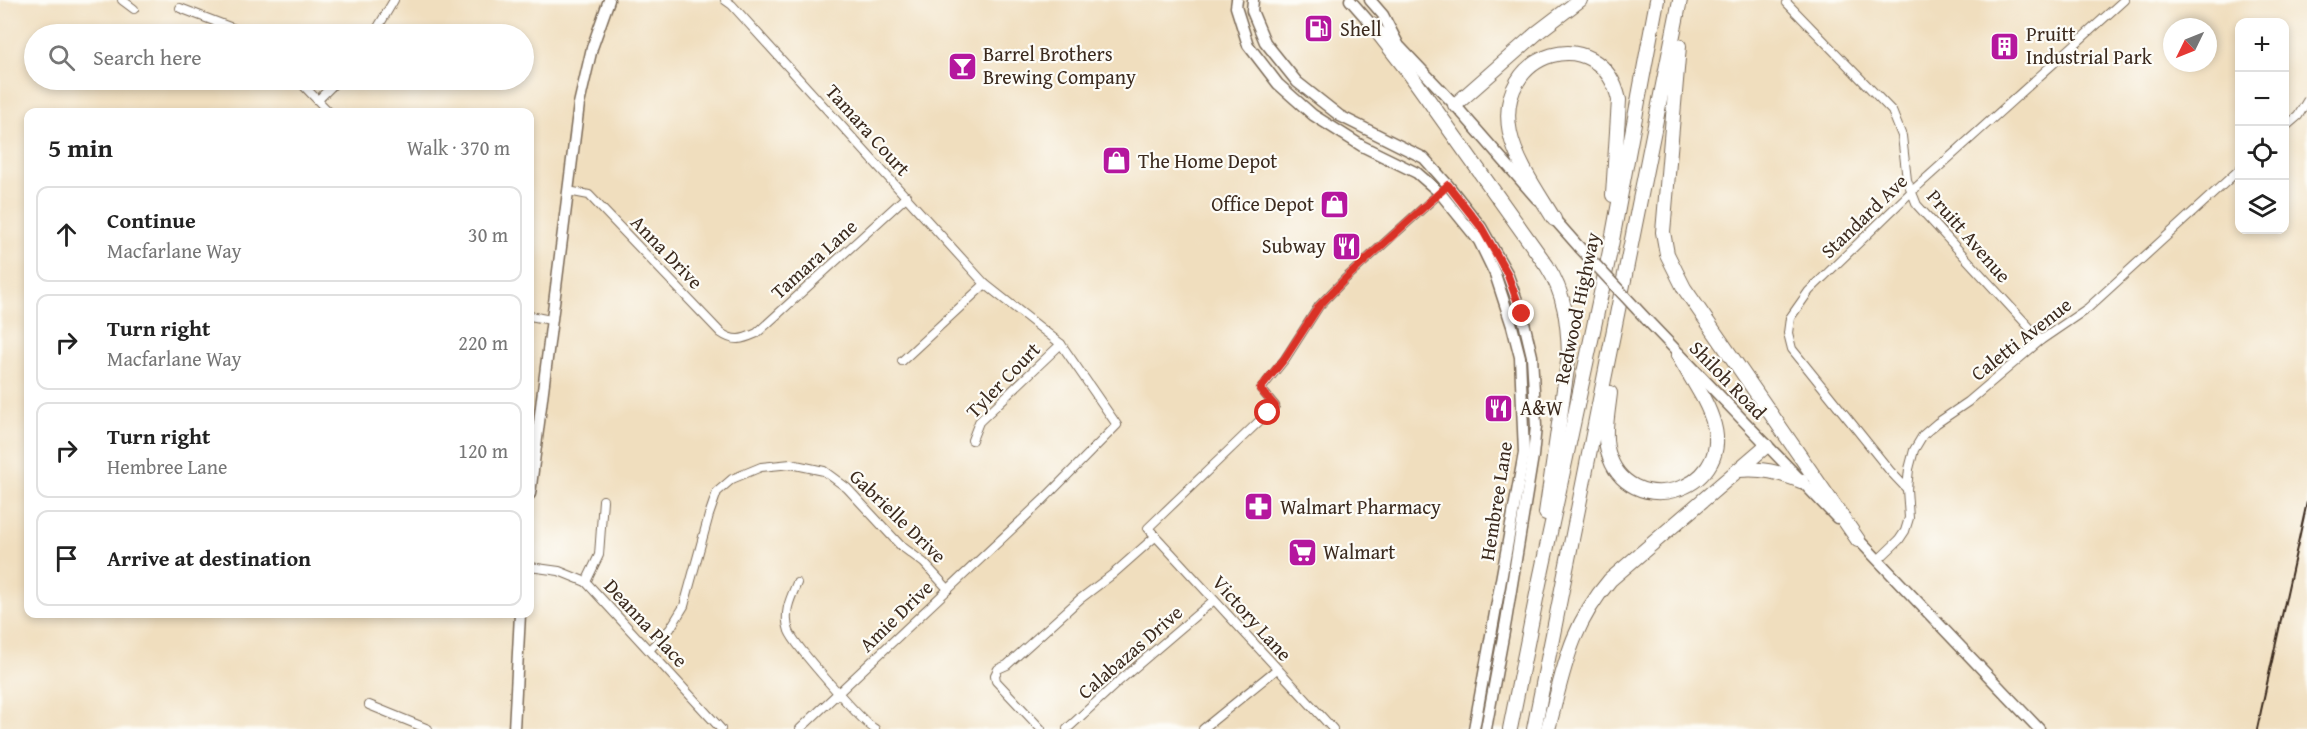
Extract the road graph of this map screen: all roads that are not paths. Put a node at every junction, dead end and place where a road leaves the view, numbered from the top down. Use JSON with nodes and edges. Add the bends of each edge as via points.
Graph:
{"nodes":[{"id":1,"x":122,"y":0,"type":"edge"},
{"id":2,"x":394,"y":0,"type":"edge"},
{"id":3,"x":609,"y":0,"type":"edge"},
{"id":4,"x":725,"y":0,"type":"edge"},
{"id":5,"x":1237,"y":0,"type":"edge"},
{"id":6,"x":1253,"y":0,"type":"edge"},
{"id":7,"x":1350,"y":0,"type":"edge"},
{"id":8,"x":1370,"y":0,"type":"edge"},
{"id":9,"x":1580,"y":0,"type":"edge"},
{"id":10,"x":1657,"y":0,"type":"edge"},
{"id":11,"x":1682,"y":0,"type":"edge"},
{"id":12,"x":2124,"y":0,"type":"edge"},
{"id":13,"x":1787,"y":3,"type":"dead end"},
{"id":14,"x":180,"y":8,"type":"dead end"},
{"id":15,"x":134,"y":9,"type":"dead end"},
{"id":16,"x":222,"y":24,"type":"edge"},
{"id":17,"x":380,"y":24,"type":"edge"},
{"id":18,"x":1372,"y":25,"type":"junction"},
{"id":19,"x":1400,"y":47,"type":"junction"},
{"id":20,"x":308,"y":90,"type":"edge"},
{"id":21,"x":328,"y":90,"type":"edge"},
{"id":22,"x":318,"y":100,"type":"junction"},
{"id":23,"x":2307,"y":101,"type":"edge"},
{"id":24,"x":1455,"y":105,"type":"junction"},
{"id":25,"x":325,"y":108,"type":"edge"},
{"id":26,"x":1313,"y":115,"type":"junction"},
{"id":27,"x":2286,"y":126,"type":"edge"},
{"id":28,"x":1376,"y":136,"type":"junction"},
{"id":29,"x":2235,"y":174,"type":"edge"},
{"id":30,"x":1444,"y":189,"type":"junction"},
{"id":31,"x":568,"y":190,"type":"junction"},
{"id":32,"x":1911,"y":192,"type":"junction"},
{"id":33,"x":907,"y":196,"type":"junction"},
{"id":34,"x":1554,"y":219,"type":"junction"},
{"id":35,"x":1610,"y":251,"type":"junction"},
{"id":36,"x":985,"y":284,"type":"junction"},
{"id":37,"x":534,"y":317,"type":"edge"},
{"id":38,"x":551,"y":320,"type":"junction"},
{"id":39,"x":1616,"y":325,"type":"junction"},
{"id":40,"x":740,"y":340,"type":"joint"},
{"id":41,"x":2041,"y":340,"type":"junction"},
{"id":42,"x":1061,"y":344,"type":"junction"},
{"id":43,"x":1678,"y":355,"type":"junction"},
{"id":44,"x":902,"y":361,"type":"dead end"},
{"id":45,"x":1117,"y":425,"type":"joint"},
{"id":46,"x":972,"y":440,"type":"dead end"},
{"id":47,"x":1766,"y":446,"type":"junction"},
{"id":48,"x":534,"y":461,"type":"edge"},
{"id":49,"x":1738,"y":470,"type":"junction"},
{"id":50,"x":1801,"y":481,"type":"junction"},
{"id":51,"x":1907,"y":489,"type":"junction"},
{"id":52,"x":603,"y":500,"type":"dead end"},
{"id":53,"x":1156,"y":536,"type":"junction"},
{"id":54,"x":1858,"y":540,"type":"junction"},
{"id":55,"x":1878,"y":560,"type":"junction"},
{"id":56,"x":534,"y":568,"type":"edge"},
{"id":57,"x":586,"y":582,"type":"junction"},
{"id":58,"x":796,"y":582,"type":"dead end"},
{"id":59,"x":1539,"y":584,"type":"junction"},
{"id":60,"x":948,"y":589,"type":"junction"},
{"id":61,"x":1214,"y":600,"type":"junction"},
{"id":62,"x":520,"y":618,"type":"edge"},
{"id":63,"x":649,"y":650,"type":"junction"},
{"id":64,"x":1277,"y":669,"type":"junction"},
{"id":65,"x":840,"y":693,"type":"junction"},
{"id":66,"x":369,"y":705,"type":"dead end"},
{"id":67,"x":429,"y":729,"type":"edge"},
{"id":68,"x":514,"y":729,"type":"edge"},
{"id":69,"x":721,"y":729,"type":"edge"},
{"id":70,"x":800,"y":729,"type":"edge"},
{"id":71,"x":875,"y":729,"type":"edge"},
{"id":72,"x":1041,"y":729,"type":"edge"},
{"id":73,"x":1067,"y":729,"type":"edge"},
{"id":74,"x":1203,"y":729,"type":"edge"},
{"id":75,"x":1333,"y":729,"type":"edge"},
{"id":76,"x":1474,"y":729,"type":"edge"},
{"id":77,"x":1486,"y":729,"type":"edge"},
{"id":78,"x":1510,"y":729,"type":"edge"},
{"id":79,"x":1534,"y":729,"type":"edge"},
{"id":80,"x":1548,"y":729,"type":"edge"},
{"id":81,"x":2039,"y":729,"type":"edge"}],
"edges":[{"from":1,"to":15,"type":"street"},
{"from":2,"to":17,"type":"street"},
{"from":3,"to":31,"type":"street","via":[[588,62]]},
{"from":4,"to":33,"type":"street","name":"Tamara Court"},
{"from":5,"to":26,"type":"street","name":"Hembree Lane","via":[[1248,45],[1278,84]]},
{"from":6,"to":28,"type":"street","name":"Hembree Lane","via":[[1252,11],[1265,42],[1297,82],[1340,116]]},
{"from":7,"to":18,"type":"street","name":"Shiloh Road"},
{"from":8,"to":19,"type":"street","name":"Shiloh Road"},
{"from":9,"to":24,"type":"highway"},
{"from":10,"to":35,"type":"highway","name":"Redwood Highway"},
{"from":11,"to":39,"type":"highway","name":"Redwood Highway"},
{"from":11,"to":54,"type":"highway","via":[[1663,232],[1667,254],[1684,288]]},
{"from":12,"to":32,"type":"street","name":"Standard Ave"},
{"from":13,"to":32,"type":"street","name":"Pruitt Avenue","via":[[1892,111],[1902,136]]},
{"from":14,"to":16,"type":"street"},
{"from":18,"to":19,"type":"street","name":"Shiloh Road"},
{"from":18,"to":59,"type":"highway","via":[[1547,266],[1565,305],[1569,355],[1549,484]]},
{"from":19,"to":24,"type":"street","name":"Shiloh Road"},
{"from":20,"to":22,"type":"street"},
{"from":21,"to":22,"type":"street"},
{"from":22,"to":25,"type":"street"},
{"from":23,"to":27,"type":"street"},
{"from":24,"to":34,"type":"street","name":"Shiloh Road"},
{"from":26,"to":28,"type":"street","via":[[1328,117],[1362,138]]},
{"from":26,"to":30,"type":"street","name":"Hembree Lane"},
{"from":28,"to":30,"type":"street","name":"Hembree Lane","via":[[1424,158]]},
{"from":29,"to":41,"type":"street","name":"Caletti Avenue","via":[[2088,308]]},
{"from":30,"to":53,"type":"street","name":"Victory Lane","via":[[1319,306],[1260,389],[1275,406],[1148,528]]},
{"from":30,"to":76,"type":"street","name":"Hembree Lane","via":[[1479,241],[1495,274],[1520,357],[1524,421],[1524,453]]},
{"from":30,"to":77,"type":"street","name":"Hembree Lane","via":[[1481,227],[1507,273],[1532,356],[1536,426],[1533,456]]},
{"from":31,"to":38,"type":"street"},
{"from":31,"to":40,"type":"street","name":"Anna Drive","via":[[589,195],[721,333]]},
{"from":32,"to":41,"type":"street","name":"Pruitt Avenue","via":[[1927,218]]},
{"from":32,"to":51,"type":"street","name":"Standard Ave","via":[[1809,291],[1790,318],[1788,333],[1792,349]]},
{"from":33,"to":36,"type":"street","name":"Tamara Court"},
{"from":33,"to":40,"type":"street","name":"Tamara Lane","via":[[758,333]]},
{"from":34,"to":35,"type":"highway","via":[[1516,153],[1509,131],[1509,110],[1515,85],[1530,66],[1550,56],[1573,54],[1602,68],[1619,100]]},
{"from":34,"to":43,"type":"street","name":"Shiloh Road","bridge":true},
{"from":35,"to":59,"type":"highway","name":"Redwood Highway"},
{"from":36,"to":42,"type":"street","name":"Tamara Court"},
{"from":36,"to":44,"type":"street"},
{"from":37,"to":38,"type":"street"},
{"from":38,"to":48,"type":"street"},
{"from":39,"to":43,"type":"highway","via":[[1606,432],[1608,451],[1615,469],[1645,491],[1665,494],[1687,486],[1706,470],[1714,450],[1714,425]]},
{"from":39,"to":79,"type":"highway","name":"Redwood Highway"},
{"from":41,"to":51,"type":"street","name":"Caletti Avenue","via":[[1923,435],[1914,450]]},
{"from":42,"to":45,"type":"street","name":"Tamara Court"},
{"from":42,"to":46,"type":"street","name":"Tyler Court","via":[[979,422]]},
{"from":43,"to":47,"type":"street","name":"Shiloh Road"},
{"from":45,"to":60,"type":"street","name":"Amie Drive"},
{"from":47,"to":49,"type":"highway"},
{"from":47,"to":50,"type":"street","name":"Shiloh Road"},
{"from":49,"to":50,"type":"highway","via":[[1775,471]]},
{"from":49,"to":80,"type":"highway","via":[[1610,580],[1594,599],[1572,640]]},
{"from":50,"to":54,"type":"street","name":"Shiloh Road"},
{"from":51,"to":55,"type":"street","name":"Caletti Avenue","via":[[1909,518],[1905,531]]},
{"from":52,"to":57,"type":"street","via":[[599,555]]},
{"from":53,"to":61,"type":"street","name":"Victory Lane"},
{"from":53,"to":72,"type":"street","via":[[998,669],[996,681]]},
{"from":54,"to":55,"type":"street","name":"Shiloh Road"},
{"from":55,"to":81,"type":"street","name":"Shiloh Road"},
{"from":56,"to":57,"type":"street","name":"Deanna Place"},
{"from":57,"to":63,"type":"street","name":"Deanna Place"},
{"from":58,"to":65,"type":"street","via":[[786,607],[789,631],[804,654]]},
{"from":59,"to":78,"type":"highway","name":"Redwood Highway"},
{"from":60,"to":63,"type":"street","name":"Gabrielle Drive","via":[[900,545],[848,488],[824,471],[791,464],[761,467],[732,479],[717,492],[684,606],[670,629]]},
{"from":60,"to":65,"type":"street","name":"Amie Drive"},
{"from":61,"to":64,"type":"street","name":"Victory Lane"},
{"from":61,"to":73,"type":"street","name":"Calabazas Drive"},
{"from":62,"to":68,"type":"street"},
{"from":63,"to":69,"type":"street","name":"Deanna Place"},
{"from":64,"to":74,"type":"street"},
{"from":64,"to":75,"type":"street","name":"Victory Lane"},
{"from":65,"to":70,"type":"street","name":"Amie Drive"},
{"from":65,"to":71,"type":"street"},
{"from":66,"to":67,"type":"street"}]}
